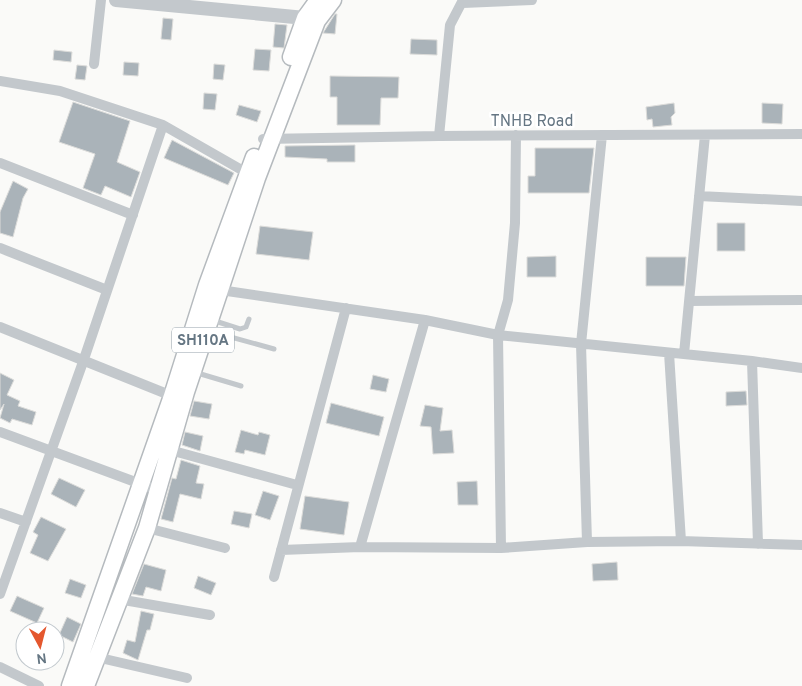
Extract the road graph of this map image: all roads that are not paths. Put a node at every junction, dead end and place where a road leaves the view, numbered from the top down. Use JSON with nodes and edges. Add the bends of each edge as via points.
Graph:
{"nodes":[{"id":1,"x":101,"y":0,"type":"edge"},
{"id":2,"x":116,"y":0,"type":"edge"},
{"id":3,"x":318,"y":0,"type":"edge"},
{"id":4,"x":333,"y":0,"type":"edge"},
{"id":5,"x":532,"y":0,"type":"edge"},
{"id":6,"x":463,"y":1,"type":"edge"},
{"id":7,"x":489,"y":1,"type":"edge"},
{"id":8,"x":163,"y":2,"type":"edge"},
{"id":9,"x":305,"y":18,"type":"junction"},
{"id":10,"x":94,"y":64,"type":"dead end"},
{"id":11,"x":0,"y":81,"type":"edge"},
{"id":12,"x":163,"y":125,"type":"junction"},
{"id":13,"x":802,"y":134,"type":"edge"},
{"id":14,"x":602,"y":135,"type":"junction"},
{"id":15,"x":705,"y":135,"type":"junction"},
{"id":16,"x":439,"y":136,"type":"junction"},
{"id":17,"x":516,"y":136,"type":"junction"},
{"id":18,"x":267,"y":139,"type":"junction"},
{"id":19,"x":0,"y":163,"type":"edge"},
{"id":20,"x":247,"y":173,"type":"junction"},
{"id":21,"x":699,"y":196,"type":"junction"},
{"id":22,"x":802,"y":201,"type":"edge"},
{"id":23,"x":133,"y":215,"type":"junction"},
{"id":24,"x":0,"y":248,"type":"edge"},
{"id":25,"x":107,"y":290,"type":"junction"},
{"id":26,"x":220,"y":290,"type":"junction"},
{"id":27,"x":802,"y":300,"type":"edge"},
{"id":28,"x":690,"y":301,"type":"junction"},
{"id":29,"x":346,"y":308,"type":"junction"},
{"id":30,"x":249,"y":319,"type":"dead end"},
{"id":31,"x":425,"y":320,"type":"junction"},
{"id":32,"x":208,"y":325,"type":"junction"},
{"id":33,"x":0,"y":327,"type":"edge"},
{"id":34,"x":498,"y":334,"type":"junction"},
{"id":35,"x":581,"y":344,"type":"junction"},
{"id":36,"x":274,"y":349,"type":"dead end"},
{"id":37,"x":669,"y":353,"type":"junction"},
{"id":38,"x":684,"y":354,"type":"junction"},
{"id":39,"x":752,"y":361,"type":"junction"},
{"id":40,"x":83,"y":362,"type":"junction"},
{"id":41,"x":802,"y":368,"type":"edge"},
{"id":42,"x":192,"y":372,"type":"junction"},
{"id":43,"x":242,"y":386,"type":"dead end"},
{"id":44,"x":172,"y":396,"type":"junction"},
{"id":45,"x":0,"y":432,"type":"edge"},
{"id":46,"x":170,"y":450,"type":"junction"},
{"id":47,"x":52,"y":451,"type":"junction"},
{"id":48,"x":141,"y":483,"type":"junction"},
{"id":49,"x":297,"y":485,"type":"junction"},
{"id":50,"x":157,"y":490,"type":"junction"},
{"id":51,"x":0,"y":512,"type":"edge"},
{"id":52,"x":26,"y":522,"type":"junction"},
{"id":53,"x":147,"y":528,"type":"junction"},
{"id":54,"x":681,"y":541,"type":"junction"},
{"id":55,"x":587,"y":542,"type":"junction"},
{"id":56,"x":758,"y":544,"type":"junction"},
{"id":57,"x":802,"y":545,"type":"edge"},
{"id":58,"x":360,"y":547,"type":"junction"},
{"id":59,"x":225,"y":548,"type":"dead end"},
{"id":60,"x":501,"y":548,"type":"junction"},
{"id":61,"x":281,"y":550,"type":"junction"},
{"id":62,"x":274,"y":577,"type":"dead end"},
{"id":63,"x":0,"y":594,"type":"edge"},
{"id":64,"x":118,"y":599,"type":"junction"},
{"id":65,"x":210,"y":615,"type":"dead end"},
{"id":66,"x":96,"y":656,"type":"junction"},
{"id":67,"x":0,"y":666,"type":"edge"},
{"id":68,"x":187,"y":678,"type":"dead end"},
{"id":69,"x":39,"y":686,"type":"edge"},
{"id":70,"x":70,"y":686,"type":"edge"},
{"id":71,"x":86,"y":686,"type":"edge"}],
"edges":[{"from":1,"to":10,"type":"street"},
{"from":2,"to":8,"type":"street"},
{"from":3,"to":9,"type":"main road","number":"SH110A"},
{"from":4,"to":18,"type":"main road","number":"SH110A","via":[[317,21]]},
{"from":5,"to":7,"type":"street"},
{"from":6,"to":7,"type":"street"},
{"from":6,"to":16,"type":"street","via":[[450,25]]},
{"from":8,"to":9,"type":"street"},
{"from":9,"to":18,"type":"main road","number":"SH110A"},
{"from":11,"to":12,"type":"street","via":[[60,91]]},
{"from":12,"to":20,"type":"street"},
{"from":12,"to":23,"type":"street"},
{"from":13,"to":15,"type":"street","name":"TNHB Road"},
{"from":14,"to":15,"type":"street","name":"TNHB Road"},
{"from":14,"to":17,"type":"street","name":"TNHB Road"},
{"from":14,"to":35,"type":"street"},
{"from":15,"to":21,"type":"street"},
{"from":16,"to":17,"type":"street","name":"TNHB Road"},
{"from":16,"to":18,"type":"street","name":"TNHB Road"},
{"from":17,"to":34,"type":"street","via":[[515,223],[508,300]]},
{"from":18,"to":20,"type":"main road","number":"SH110A"},
{"from":18,"to":26,"type":"main road","number":"SH110A"},
{"from":19,"to":23,"type":"street"},
{"from":20,"to":44,"type":"main road","number":"SH110A"},
{"from":21,"to":22,"type":"street"},
{"from":21,"to":28,"type":"street"},
{"from":23,"to":25,"type":"street"},
{"from":24,"to":25,"type":"street"},
{"from":25,"to":40,"type":"street"},
{"from":26,"to":29,"type":"street"},
{"from":26,"to":32,"type":"main road","number":"SH110A"},
{"from":27,"to":28,"type":"street"},
{"from":28,"to":38,"type":"street"},
{"from":29,"to":31,"type":"street"},
{"from":29,"to":49,"type":"street"},
{"from":30,"to":32,"type":"lane","via":[[246,327],[240,329]]},
{"from":31,"to":34,"type":"street"},
{"from":31,"to":58,"type":"street"},
{"from":32,"to":36,"type":"lane"},
{"from":32,"to":42,"type":"main road","number":"SH110A"},
{"from":33,"to":40,"type":"street"},
{"from":34,"to":35,"type":"street"},
{"from":34,"to":60,"type":"street"},
{"from":35,"to":37,"type":"street"},
{"from":35,"to":55,"type":"street"},
{"from":37,"to":38,"type":"street"},
{"from":37,"to":54,"type":"street"},
{"from":38,"to":39,"type":"street"},
{"from":39,"to":41,"type":"street"},
{"from":39,"to":56,"type":"street"},
{"from":40,"to":44,"type":"street"},
{"from":40,"to":47,"type":"street"},
{"from":42,"to":43,"type":"lane"},
{"from":42,"to":46,"type":"main road","number":"SH110A"},
{"from":44,"to":48,"type":"main road","number":"SH110A"},
{"from":45,"to":47,"type":"street"},
{"from":46,"to":49,"type":"street"},
{"from":46,"to":50,"type":"main road","number":"SH110A"},
{"from":47,"to":48,"type":"street"},
{"from":47,"to":52,"type":"street"},
{"from":48,"to":50,"type":"street"},
{"from":48,"to":70,"type":"main road","number":"SH110A"},
{"from":49,"to":61,"type":"street"},
{"from":50,"to":53,"type":"main road","number":"SH110A"},
{"from":51,"to":52,"type":"street"},
{"from":52,"to":63,"type":"street"},
{"from":53,"to":59,"type":"street"},
{"from":53,"to":64,"type":"main road","number":"SH110A"},
{"from":54,"to":55,"type":"street"},
{"from":54,"to":56,"type":"street"},
{"from":55,"to":60,"type":"street"},
{"from":56,"to":57,"type":"street"},
{"from":58,"to":60,"type":"street"},
{"from":58,"to":61,"type":"street"},
{"from":61,"to":62,"type":"street"},
{"from":64,"to":65,"type":"street"},
{"from":64,"to":66,"type":"main road","number":"SH110A"},
{"from":66,"to":68,"type":"street"},
{"from":66,"to":71,"type":"main road","number":"SH110A"},
{"from":67,"to":69,"type":"street"}]}
